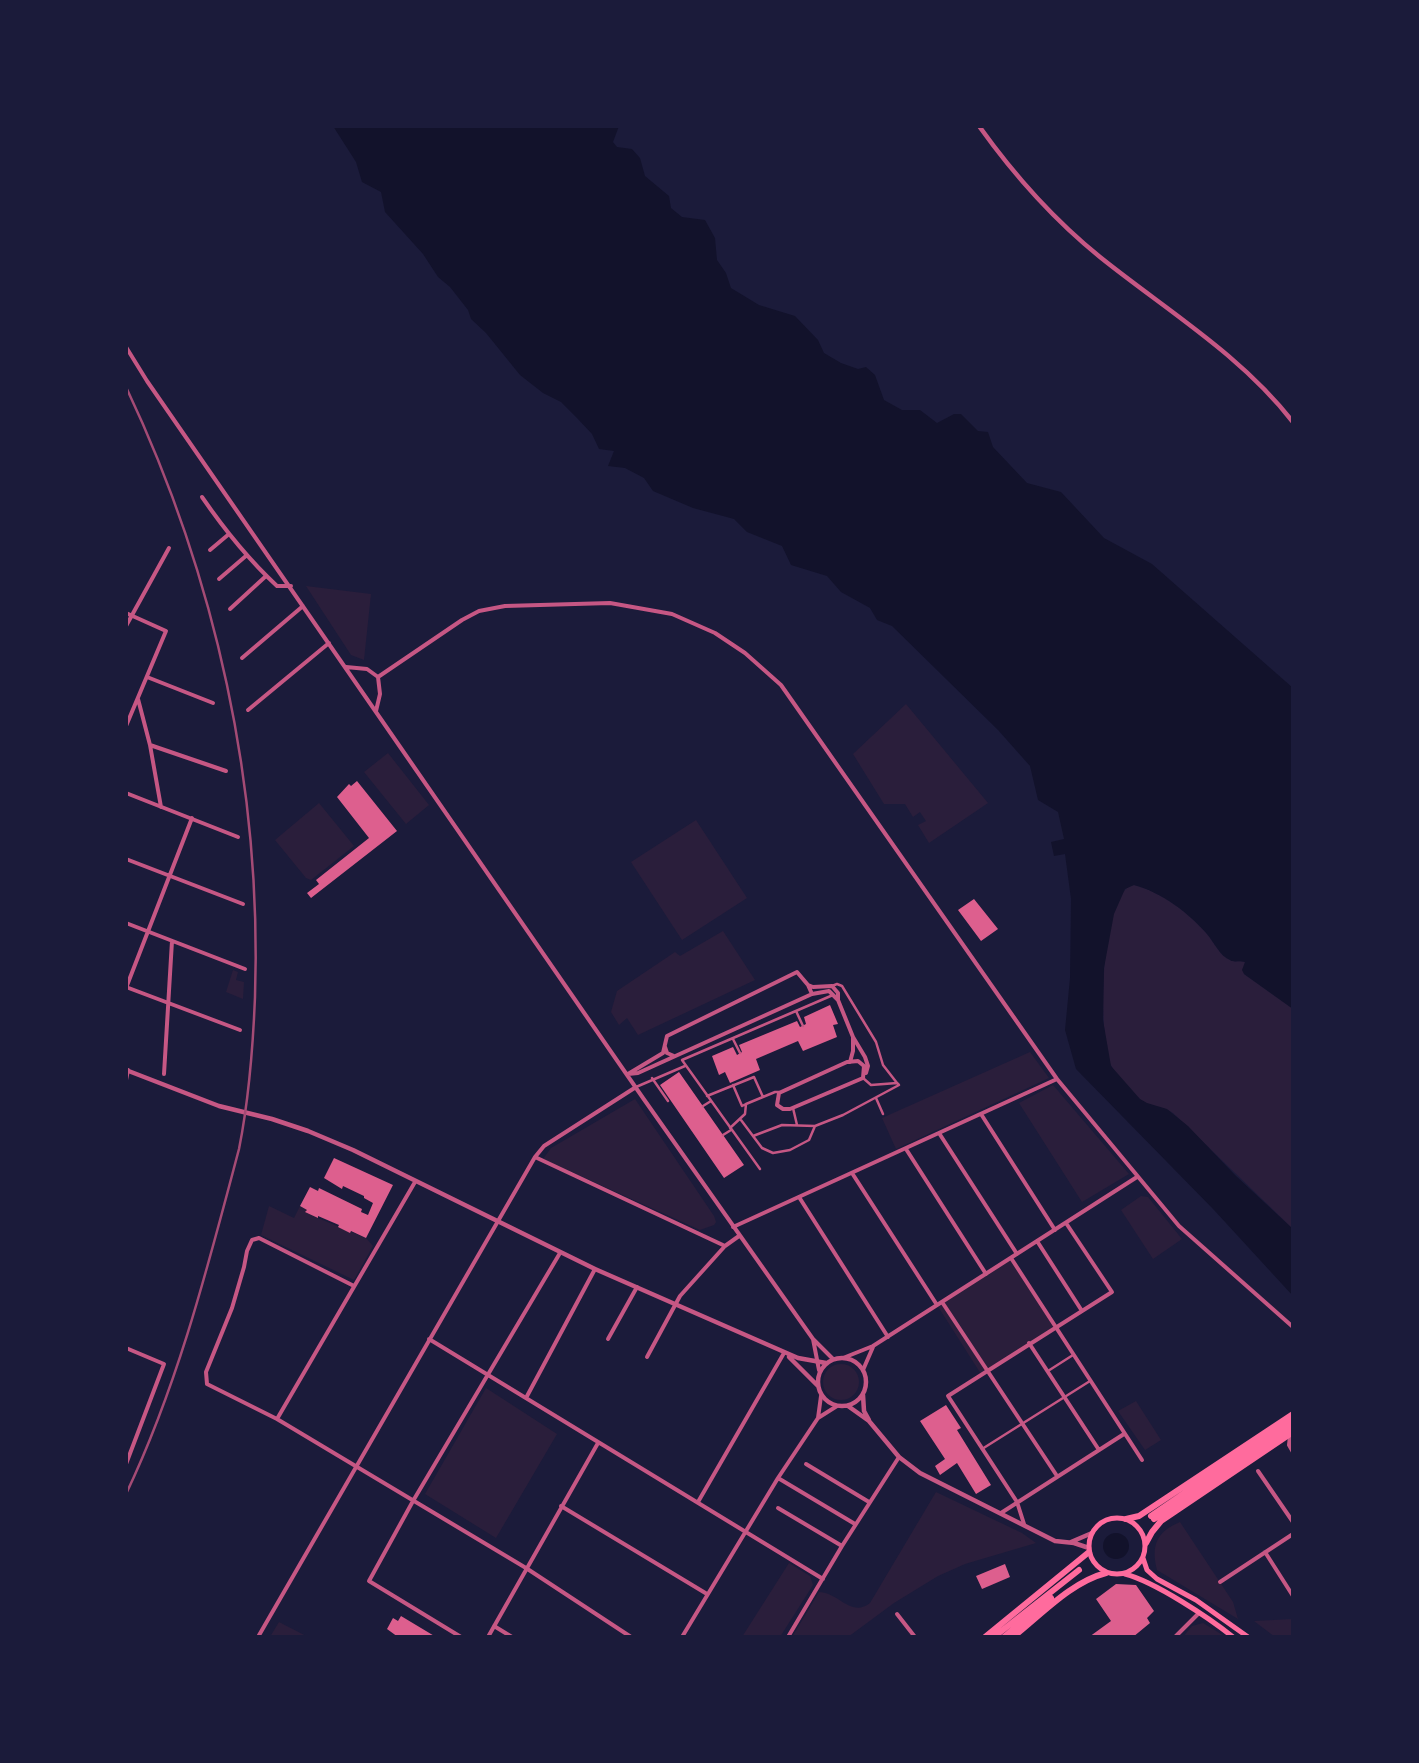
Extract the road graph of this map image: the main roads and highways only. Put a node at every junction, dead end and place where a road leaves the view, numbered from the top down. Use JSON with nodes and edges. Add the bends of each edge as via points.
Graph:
{"nodes":[{"id":1,"x":1293,"y":1414,"type":"edge"},
{"id":2,"x":1293,"y":1419,"type":"edge"},
{"id":3,"x":1293,"y":1426,"type":"edge"},
{"id":4,"x":1291,"y":1434,"type":"edge"},
{"id":5,"x":1126,"y":1519,"type":"junction"},
{"id":6,"x":1146,"y":1543,"type":"junction"},
{"id":7,"x":1089,"y":1550,"type":"junction"},
{"id":8,"x":1143,"y":1558,"type":"junction"},
{"id":9,"x":1106,"y":1573,"type":"junction"},
{"id":10,"x":1124,"y":1574,"type":"junction"},
{"id":11,"x":985,"y":1637,"type":"edge"},
{"id":12,"x":994,"y":1637,"type":"edge"},
{"id":13,"x":1004,"y":1637,"type":"edge"},
{"id":14,"x":1013,"y":1637,"type":"edge"},
{"id":15,"x":1232,"y":1637,"type":"edge"},
{"id":16,"x":1248,"y":1637,"type":"edge"}],
"edges":[{"from":1,"to":5,"type":"highway","via":[[1139,1516]]},
{"from":2,"to":3,"type":"highway","via":[[1152,1518]]},
{"from":4,"to":6,"type":"highway","via":[[1161,1521]]},
{"from":5,"to":6,"type":"main road","via":[[1139,1528]]},
{"from":5,"to":7,"type":"main road","via":[[1103,1522],[1092,1533]]},
{"from":6,"to":8,"type":"main road"},
{"from":7,"to":9,"type":"main road","via":[[1095,1565]]},
{"from":7,"to":11,"type":"highway"},
{"from":8,"to":10,"type":"main road","via":[[1139,1565]]},
{"from":8,"to":16,"type":"main road","via":[[1147,1570],[1157,1579],[1196,1600]]},
{"from":9,"to":10,"type":"main road"},
{"from":9,"to":14,"type":"highway","via":[[1076,1587]]},
{"from":10,"to":15,"type":"main road","via":[[1138,1578],[1199,1613]]},
{"from":12,"to":13,"type":"highway","via":[[1080,1571]]}]}
